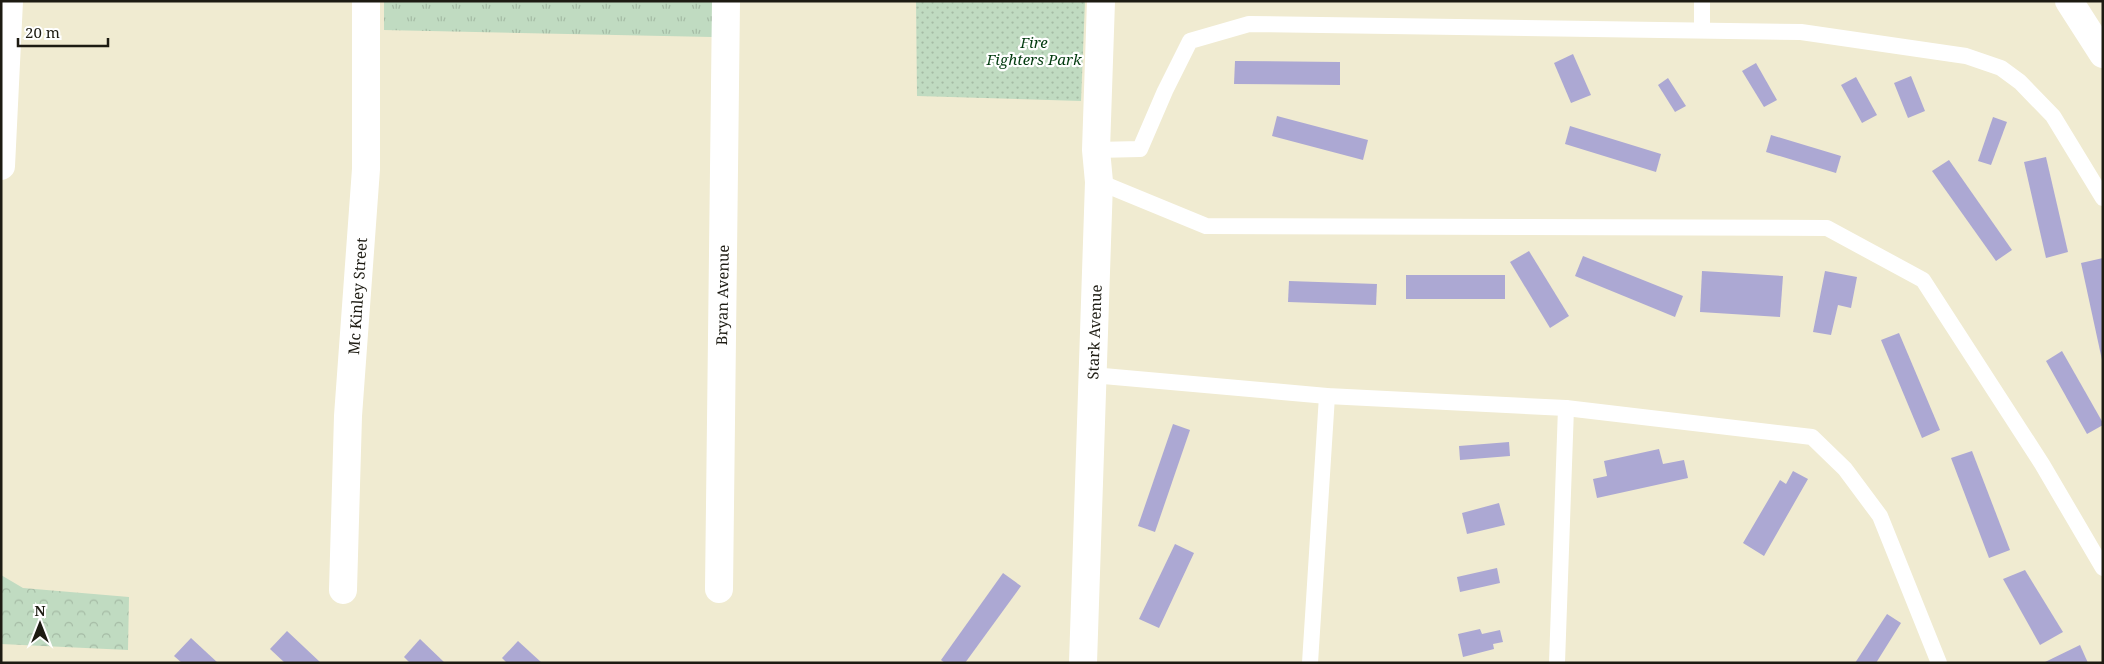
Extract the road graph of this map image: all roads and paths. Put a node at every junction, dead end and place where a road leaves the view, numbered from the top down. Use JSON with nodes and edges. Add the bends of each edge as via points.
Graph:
{"nodes":[{"id":1,"x":8,"y":1,"type":"edge"},
{"id":2,"x":366,"y":1,"type":"edge"},
{"id":3,"x":726,"y":1,"type":"edge"},
{"id":4,"x":1101,"y":1,"type":"edge"},
{"id":5,"x":1702,"y":1,"type":"edge"},
{"id":6,"x":2069,"y":1,"type":"edge"},
{"id":7,"x":1702,"y":30,"type":"junction"},
{"id":8,"x":2103,"y":54,"type":"edge"},
{"id":9,"x":3,"y":94,"type":"edge"},
{"id":10,"x":1096,"y":150,"type":"junction"},
{"id":11,"x":1,"y":166,"type":"edge"},
{"id":12,"x":1099,"y":182,"type":"junction"},
{"id":13,"x":2103,"y":198,"type":"edge"},
{"id":14,"x":1092,"y":376,"type":"junction"},
{"id":15,"x":1327,"y":396,"type":"junction"},
{"id":16,"x":1566,"y":408,"type":"junction"},
{"id":17,"x":2103,"y":568,"type":"edge"},
{"id":18,"x":719,"y":589,"type":"dead end"},
{"id":19,"x":343,"y":590,"type":"dead end"},
{"id":20,"x":1083,"y":663,"type":"edge"},
{"id":21,"x":1310,"y":663,"type":"edge"},
{"id":22,"x":1557,"y":663,"type":"edge"},
{"id":23,"x":1939,"y":663,"type":"edge"}],
"edges":[{"from":1,"to":9,"type":"street"},
{"from":2,"to":19,"type":"street","name":"Mc Kinley Street","via":[[366,169],[348,416]]},
{"from":3,"to":18,"type":"street","name":"Bryan Avenue"},
{"from":4,"to":10,"type":"street","name":"Stark Avenue"},
{"from":5,"to":7,"type":"lane"},
{"from":6,"to":8,"type":"street"},
{"from":7,"to":10,"type":"lane","via":[[1248,24],[1190,41],[1140,149]]},
{"from":7,"to":13,"type":"lane","via":[[1801,32],[1966,56],[2001,68],[2020,82],[2053,116]]},
{"from":9,"to":11,"type":"street"},
{"from":10,"to":12,"type":"street","name":"Stark Avenue"},
{"from":12,"to":14,"type":"street","name":"Stark Avenue"},
{"from":12,"to":17,"type":"lane","via":[[1206,226],[1827,228],[1923,280],[2042,464]]},
{"from":14,"to":15,"type":"lane"},
{"from":14,"to":20,"type":"street","name":"Stark Avenue"},
{"from":15,"to":16,"type":"lane"},
{"from":15,"to":21,"type":"lane"},
{"from":16,"to":22,"type":"lane"},
{"from":16,"to":23,"type":"lane","via":[[1812,438],[1845,470],[1880,516]]}]}
